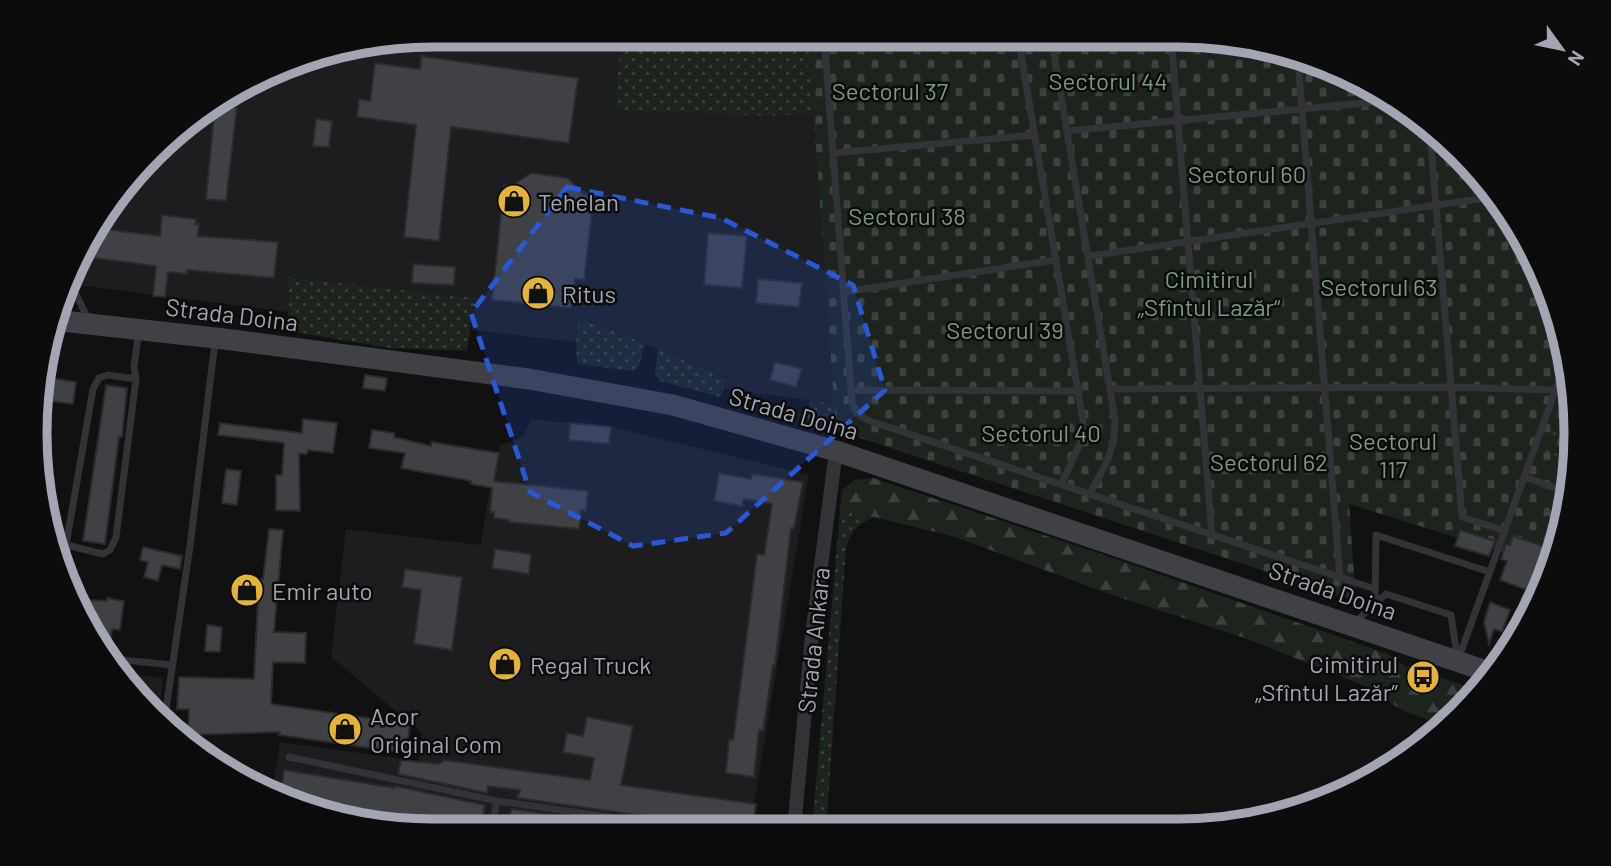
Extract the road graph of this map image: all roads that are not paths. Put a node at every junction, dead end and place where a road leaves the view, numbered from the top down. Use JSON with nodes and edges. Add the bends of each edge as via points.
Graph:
{"nodes":[{"id":1,"x":825,"y":47,"type":"edge"},
{"id":2,"x":1020,"y":47,"type":"edge"},
{"id":3,"x":1053,"y":47,"type":"edge"},
{"id":4,"x":1172,"y":47,"type":"edge"},
{"id":5,"x":1298,"y":67,"type":"edge"},
{"id":6,"x":1377,"y":103,"type":"edge"},
{"id":7,"x":1302,"y":110,"type":"junction"},
{"id":8,"x":1178,"y":121,"type":"junction"},
{"id":9,"x":1067,"y":131,"type":"junction"},
{"id":10,"x":1035,"y":135,"type":"junction"},
{"id":11,"x":1431,"y":142,"type":"edge"},
{"id":12,"x":833,"y":153,"type":"junction"},
{"id":13,"x":1484,"y":198,"type":"edge"},
{"id":14,"x":1436,"y":206,"type":"junction"},
{"id":15,"x":1311,"y":222,"type":"junction"},
{"id":16,"x":1188,"y":242,"type":"junction"},
{"id":17,"x":1088,"y":256,"type":"junction"},
{"id":18,"x":1055,"y":260,"type":"junction"},
{"id":19,"x":75,"y":291,"type":"edge"},
{"id":20,"x":844,"y":292,"type":"junction"},
{"id":21,"x":64,"y":321,"type":"edge"},
{"id":22,"x":92,"y":324,"type":"junction"},
{"id":23,"x":140,"y":329,"type":"junction"},
{"id":24,"x":215,"y":338,"type":"junction"},
{"id":25,"x":136,"y":379,"type":"junction"},
{"id":26,"x":1559,"y":380,"type":"edge"},
{"id":27,"x":1451,"y":387,"type":"junction"},
{"id":28,"x":1324,"y":388,"type":"junction"},
{"id":29,"x":1111,"y":389,"type":"junction"},
{"id":30,"x":851,"y":390,"type":"junction"},
{"id":31,"x":1201,"y":390,"type":"junction"},
{"id":32,"x":1556,"y":390,"type":"junction"},
{"id":33,"x":1079,"y":391,"type":"junction"},
{"id":34,"x":835,"y":451,"type":"junction"},
{"id":35,"x":1525,"y":477,"type":"junction"},
{"id":36,"x":1062,"y":483,"type":"junction"},
{"id":37,"x":1559,"y":489,"type":"edge"},
{"id":38,"x":1090,"y":493,"type":"junction"},
{"id":39,"x":1505,"y":531,"type":"junction"},
{"id":40,"x":1212,"y":535,"type":"junction"},
{"id":41,"x":66,"y":545,"type":"junction"},
{"id":42,"x":66,"y":550,"type":"edge"},
{"id":43,"x":1490,"y":572,"type":"junction"},
{"id":44,"x":1340,"y":578,"type":"junction"},
{"id":45,"x":1375,"y":589,"type":"junction"},
{"id":46,"x":1375,"y":604,"type":"junction"},
{"id":47,"x":1352,"y":624,"type":"junction"},
{"id":48,"x":121,"y":660,"type":"edge"},
{"id":49,"x":1458,"y":661,"type":"junction"},
{"id":50,"x":172,"y":665,"type":"junction"},
{"id":51,"x":1483,"y":670,"type":"edge"},
{"id":52,"x":166,"y":711,"type":"edge"},
{"id":53,"x":289,"y":757,"type":"dead end"},
{"id":54,"x":497,"y":801,"type":"junction"},
{"id":55,"x":493,"y":819,"type":"edge"},
{"id":56,"x":623,"y":819,"type":"edge"},
{"id":57,"x":795,"y":819,"type":"edge"}],
"edges":[{"from":1,"to":12,"type":"lane"},
{"from":2,"to":10,"type":"lane"},
{"from":3,"to":9,"type":"lane"},
{"from":4,"to":8,"type":"lane"},
{"from":5,"to":7,"type":"lane"},
{"from":6,"to":7,"type":"lane"},
{"from":7,"to":8,"type":"lane"},
{"from":7,"to":15,"type":"lane"},
{"from":8,"to":9,"type":"lane"},
{"from":8,"to":16,"type":"lane"},
{"from":9,"to":17,"type":"lane"},
{"from":10,"to":12,"type":"lane"},
{"from":10,"to":18,"type":"lane"},
{"from":11,"to":14,"type":"lane"},
{"from":12,"to":20,"type":"lane"},
{"from":13,"to":14,"type":"lane"},
{"from":14,"to":15,"type":"lane"},
{"from":14,"to":27,"type":"lane"},
{"from":15,"to":16,"type":"lane"},
{"from":15,"to":28,"type":"lane"},
{"from":16,"to":17,"type":"lane"},
{"from":16,"to":31,"type":"lane"},
{"from":17,"to":29,"type":"lane"},
{"from":18,"to":20,"type":"lane"},
{"from":18,"to":33,"type":"lane"},
{"from":19,"to":22,"type":"lane"},
{"from":20,"to":30,"type":"lane"},
{"from":21,"to":22,"type":"main road","name":"Strada Doina"},
{"from":22,"to":23,"type":"main road","name":"Strada Doina"},
{"from":23,"to":24,"type":"main road","name":"Strada Doina"},
{"from":23,"to":25,"type":"lane"},
{"from":24,"to":34,"type":"main road","name":"Strada Doina","via":[[621,394]]},
{"from":24,"to":50,"type":"lane"},
{"from":25,"to":41,"type":"lane","via":[[108,375],[96,383]]},
{"from":25,"to":41,"type":"lane","via":[[114,544],[103,554]]},
{"from":26,"to":32,"type":"lane"},
{"from":27,"to":28,"type":"lane"},
{"from":27,"to":32,"type":"lane"},
{"from":27,"to":39,"type":"lane","via":[[1462,517]]},
{"from":28,"to":31,"type":"lane"},
{"from":28,"to":44,"type":"lane"},
{"from":29,"to":31,"type":"lane"},
{"from":29,"to":38,"type":"lane","via":[[1114,445]]},
{"from":30,"to":33,"type":"lane"},
{"from":30,"to":36,"type":"lane","via":[[854,409],[862,418]]},
{"from":31,"to":40,"type":"lane"},
{"from":32,"to":35,"type":"lane"},
{"from":33,"to":36,"type":"lane","via":[[1084,431]]},
{"from":34,"to":47,"type":"main road","name":"Strada Doina"},
{"from":34,"to":57,"type":"street","name":"Strada Ankara"},
{"from":35,"to":37,"type":"lane"},
{"from":35,"to":39,"type":"lane"},
{"from":36,"to":38,"type":"lane"},
{"from":38,"to":40,"type":"lane"},
{"from":39,"to":43,"type":"lane"},
{"from":40,"to":44,"type":"lane"},
{"from":41,"to":42,"type":"lane"},
{"from":43,"to":45,"type":"lane","via":[[1376,535]]},
{"from":43,"to":49,"type":"lane"},
{"from":44,"to":45,"type":"lane"},
{"from":45,"to":46,"type":"lane"},
{"from":46,"to":47,"type":"lane"},
{"from":46,"to":49,"type":"lane","via":[[1387,594],[1451,615]]},
{"from":47,"to":49,"type":"main road","name":"Strada Doina"},
{"from":48,"to":50,"type":"lane"},
{"from":49,"to":51,"type":"main road","name":"Strada Doina"},
{"from":50,"to":52,"type":"lane"},
{"from":53,"to":54,"type":"lane"},
{"from":54,"to":55,"type":"lane"},
{"from":54,"to":56,"type":"lane"}]}
